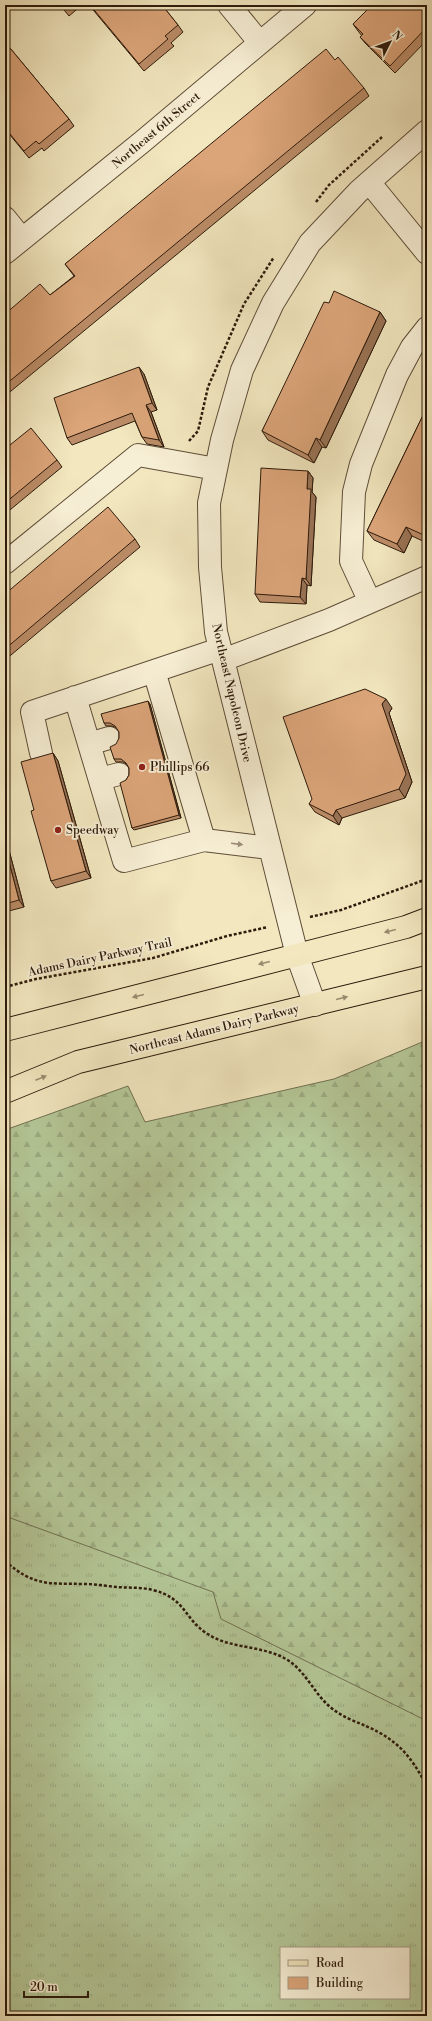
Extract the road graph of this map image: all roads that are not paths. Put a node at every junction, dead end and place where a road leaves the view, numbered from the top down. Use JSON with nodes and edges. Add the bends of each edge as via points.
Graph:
{"nodes":[{"id":1,"x":229,"y":5,"type":"edge"},
{"id":2,"x":305,"y":5,"type":"edge"},
{"id":3,"x":260,"y":43,"type":"junction"},
{"id":4,"x":427,"y":132,"type":"edge"},
{"id":5,"x":369,"y":182,"type":"junction"},
{"id":6,"x":5,"y":218,"type":"edge"},
{"id":7,"x":22,"y":239,"type":"junction"},
{"id":8,"x":427,"y":252,"type":"edge"},
{"id":9,"x":5,"y":253,"type":"edge"},
{"id":10,"x":427,"y":328,"type":"edge"},
{"id":11,"x":216,"y":469,"type":"junction"},
{"id":12,"x":5,"y":563,"type":"edge"},
{"id":13,"x":427,"y":576,"type":"edge"},
{"id":14,"x":370,"y":602,"type":"junction"},
{"id":15,"x":221,"y":654,"type":"junction"},
{"id":16,"x":154,"y":671,"type":"junction"},
{"id":17,"x":75,"y":697,"type":"junction"},
{"id":18,"x":41,"y":753,"type":"dead end"},
{"id":19,"x":204,"y":840,"type":"junction"},
{"id":20,"x":270,"y":848,"type":"junction"},
{"id":21,"x":427,"y":919,"type":"edge"},
{"id":22,"x":297,"y":955,"type":"junction"},
{"id":23,"x":427,"y":977,"type":"edge"},
{"id":24,"x":315,"y":1005,"type":"junction"},
{"id":25,"x":5,"y":1030,"type":"edge"},
{"id":26,"x":5,"y":1092,"type":"edge"}],
"edges":[{"from":1,"to":3,"type":"street"},
{"from":2,"to":3,"type":"street","name":"Northeast 6th Street"},
{"from":3,"to":7,"type":"street","name":"Northeast 6th Street"},
{"from":4,"to":5,"type":"street","name":"Northeast Napoleon Drive"},
{"from":5,"to":8,"type":"street"},
{"from":5,"to":11,"type":"street","name":"Northeast Napoleon Drive","via":[[310,243],[273,303],[242,370]]},
{"from":6,"to":7,"type":"street"},
{"from":7,"to":9,"type":"street","name":"Northeast 6th Street"},
{"from":10,"to":14,"type":"street","via":[[412,347],[397,375],[361,464],[354,492],[351,561]]},
{"from":11,"to":12,"type":"street","via":[[138,455]]},
{"from":11,"to":15,"type":"street","name":"Northeast Napoleon Drive","via":[[209,503],[210,568],[216,632]]},
{"from":13,"to":14,"type":"street"},
{"from":14,"to":15,"type":"street","via":[[329,620]]},
{"from":15,"to":16,"type":"street"},
{"from":15,"to":20,"type":"street","name":"Northeast Napoleon Drive"},
{"from":16,"to":17,"type":"street"},
{"from":16,"to":19,"type":"street","via":[[163,722],[181,787]]},
{"from":17,"to":18,"type":"street","via":[[32,712]]},
{"from":17,"to":19,"type":"street","via":[[99,741],[118,806],[124,861]]},
{"from":19,"to":20,"type":"street","one_way":true},
{"from":20,"to":22,"type":"street","name":"Northeast Napoleon Drive"},
{"from":21,"to":22,"type":"main road","one_way":true,"via":[[406,927]]},
{"from":22,"to":24,"type":"street","name":"Northeast Napoleon Drive"},
{"from":22,"to":25,"type":"main road","one_way":true},
{"from":24,"to":23,"type":"main road","name":"Northeast Adams Dairy Parkway","one_way":true},
{"from":26,"to":24,"type":"main road","name":"Northeast Adams Dairy Parkway","one_way":true,"via":[[78,1062]]}]}
